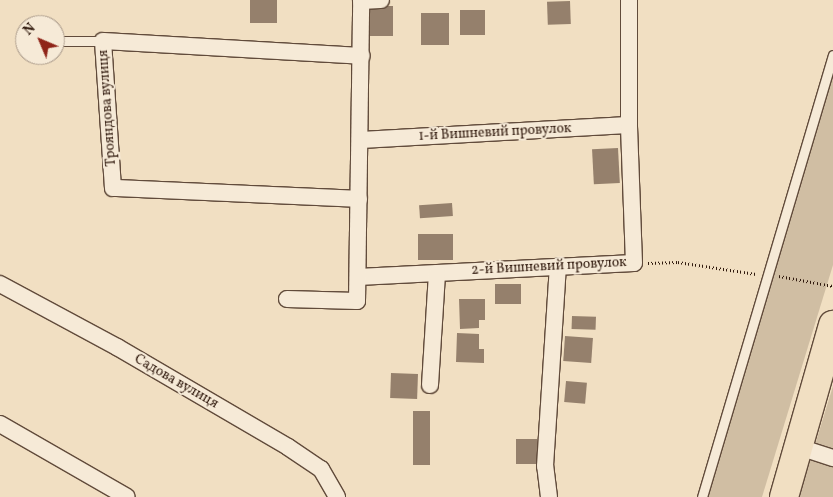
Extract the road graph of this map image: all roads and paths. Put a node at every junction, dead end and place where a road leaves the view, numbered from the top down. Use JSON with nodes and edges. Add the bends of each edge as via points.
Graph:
{"nodes":[{"id":1,"x":361,"y":0,"type":"edge"},
{"id":2,"x":381,"y":0,"type":"edge"},
{"id":3,"x":629,"y":0,"type":"edge"},
{"id":4,"x":65,"y":40,"type":"edge"},
{"id":5,"x":103,"y":41,"type":"junction"},
{"id":6,"x":833,"y":55,"type":"edge"},
{"id":7,"x":362,"y":56,"type":"junction"},
{"id":8,"x":629,"y":125,"type":"junction"},
{"id":9,"x":360,"y":140,"type":"junction"},
{"id":10,"x":359,"y":199,"type":"junction"},
{"id":11,"x":634,"y":263,"type":"junction"},
{"id":12,"x":558,"y":266,"type":"junction"},
{"id":13,"x":437,"y":272,"type":"junction"},
{"id":14,"x":768,"y":274,"type":"junction"},
{"id":15,"x":358,"y":277,"type":"junction"},
{"id":16,"x":0,"y":284,"type":"edge"},
{"id":17,"x":833,"y":286,"type":"edge"},
{"id":18,"x":287,"y":299,"type":"dead end"},
{"id":19,"x":833,"y":325,"type":"edge"},
{"id":20,"x":430,"y":385,"type":"dead end"},
{"id":21,"x":0,"y":424,"type":"edge"},
{"id":22,"x":799,"y":447,"type":"junction"},
{"id":23,"x":833,"y":458,"type":"edge"},
{"id":24,"x":126,"y":497,"type":"edge"},
{"id":25,"x":337,"y":497,"type":"edge"},
{"id":26,"x":548,"y":497,"type":"edge"},
{"id":27,"x":702,"y":497,"type":"edge"},
{"id":28,"x":784,"y":497,"type":"edge"}],
"edges":[{"from":1,"to":2,"type":"street"},
{"from":1,"to":7,"type":"street"},
{"from":3,"to":8,"type":"street","name":"2-й Вишневий провулок"},
{"from":4,"to":5,"type":"lane"},
{"from":5,"to":7,"type":"street","name":"Трояндова вулиця"},
{"from":5,"to":10,"type":"street","name":"Трояндова вулиця","via":[[113,188]]},
{"from":6,"to":14,"type":"lane"},
{"from":7,"to":9,"type":"street"},
{"from":8,"to":9,"type":"street","name":"1-й Вишневий провулок"},
{"from":8,"to":11,"type":"street","name":"2-й Вишневий провулок"},
{"from":9,"to":10,"type":"street"},
{"from":10,"to":15,"type":"street"},
{"from":11,"to":12,"type":"street","name":"2-й Вишневий провулок"},
{"from":11,"to":14,"type":"path","via":[[678,262]]},
{"from":12,"to":13,"type":"street","name":"2-й Вишневий провулок"},
{"from":12,"to":26,"type":"street","via":[[545,466]]},
{"from":13,"to":15,"type":"street","name":"2-й Вишневий провулок"},
{"from":13,"to":20,"type":"street"},
{"from":14,"to":17,"type":"path"},
{"from":14,"to":27,"type":"lane"},
{"from":15,"to":18,"type":"street","via":[[356,302]]},
{"from":16,"to":25,"type":"street","name":"Садова вулиця","via":[[117,347],[288,447],[321,469]]},
{"from":19,"to":22,"type":"highway"},
{"from":21,"to":24,"type":"street"},
{"from":22,"to":23,"type":"street"},
{"from":22,"to":28,"type":"highway"}]}
